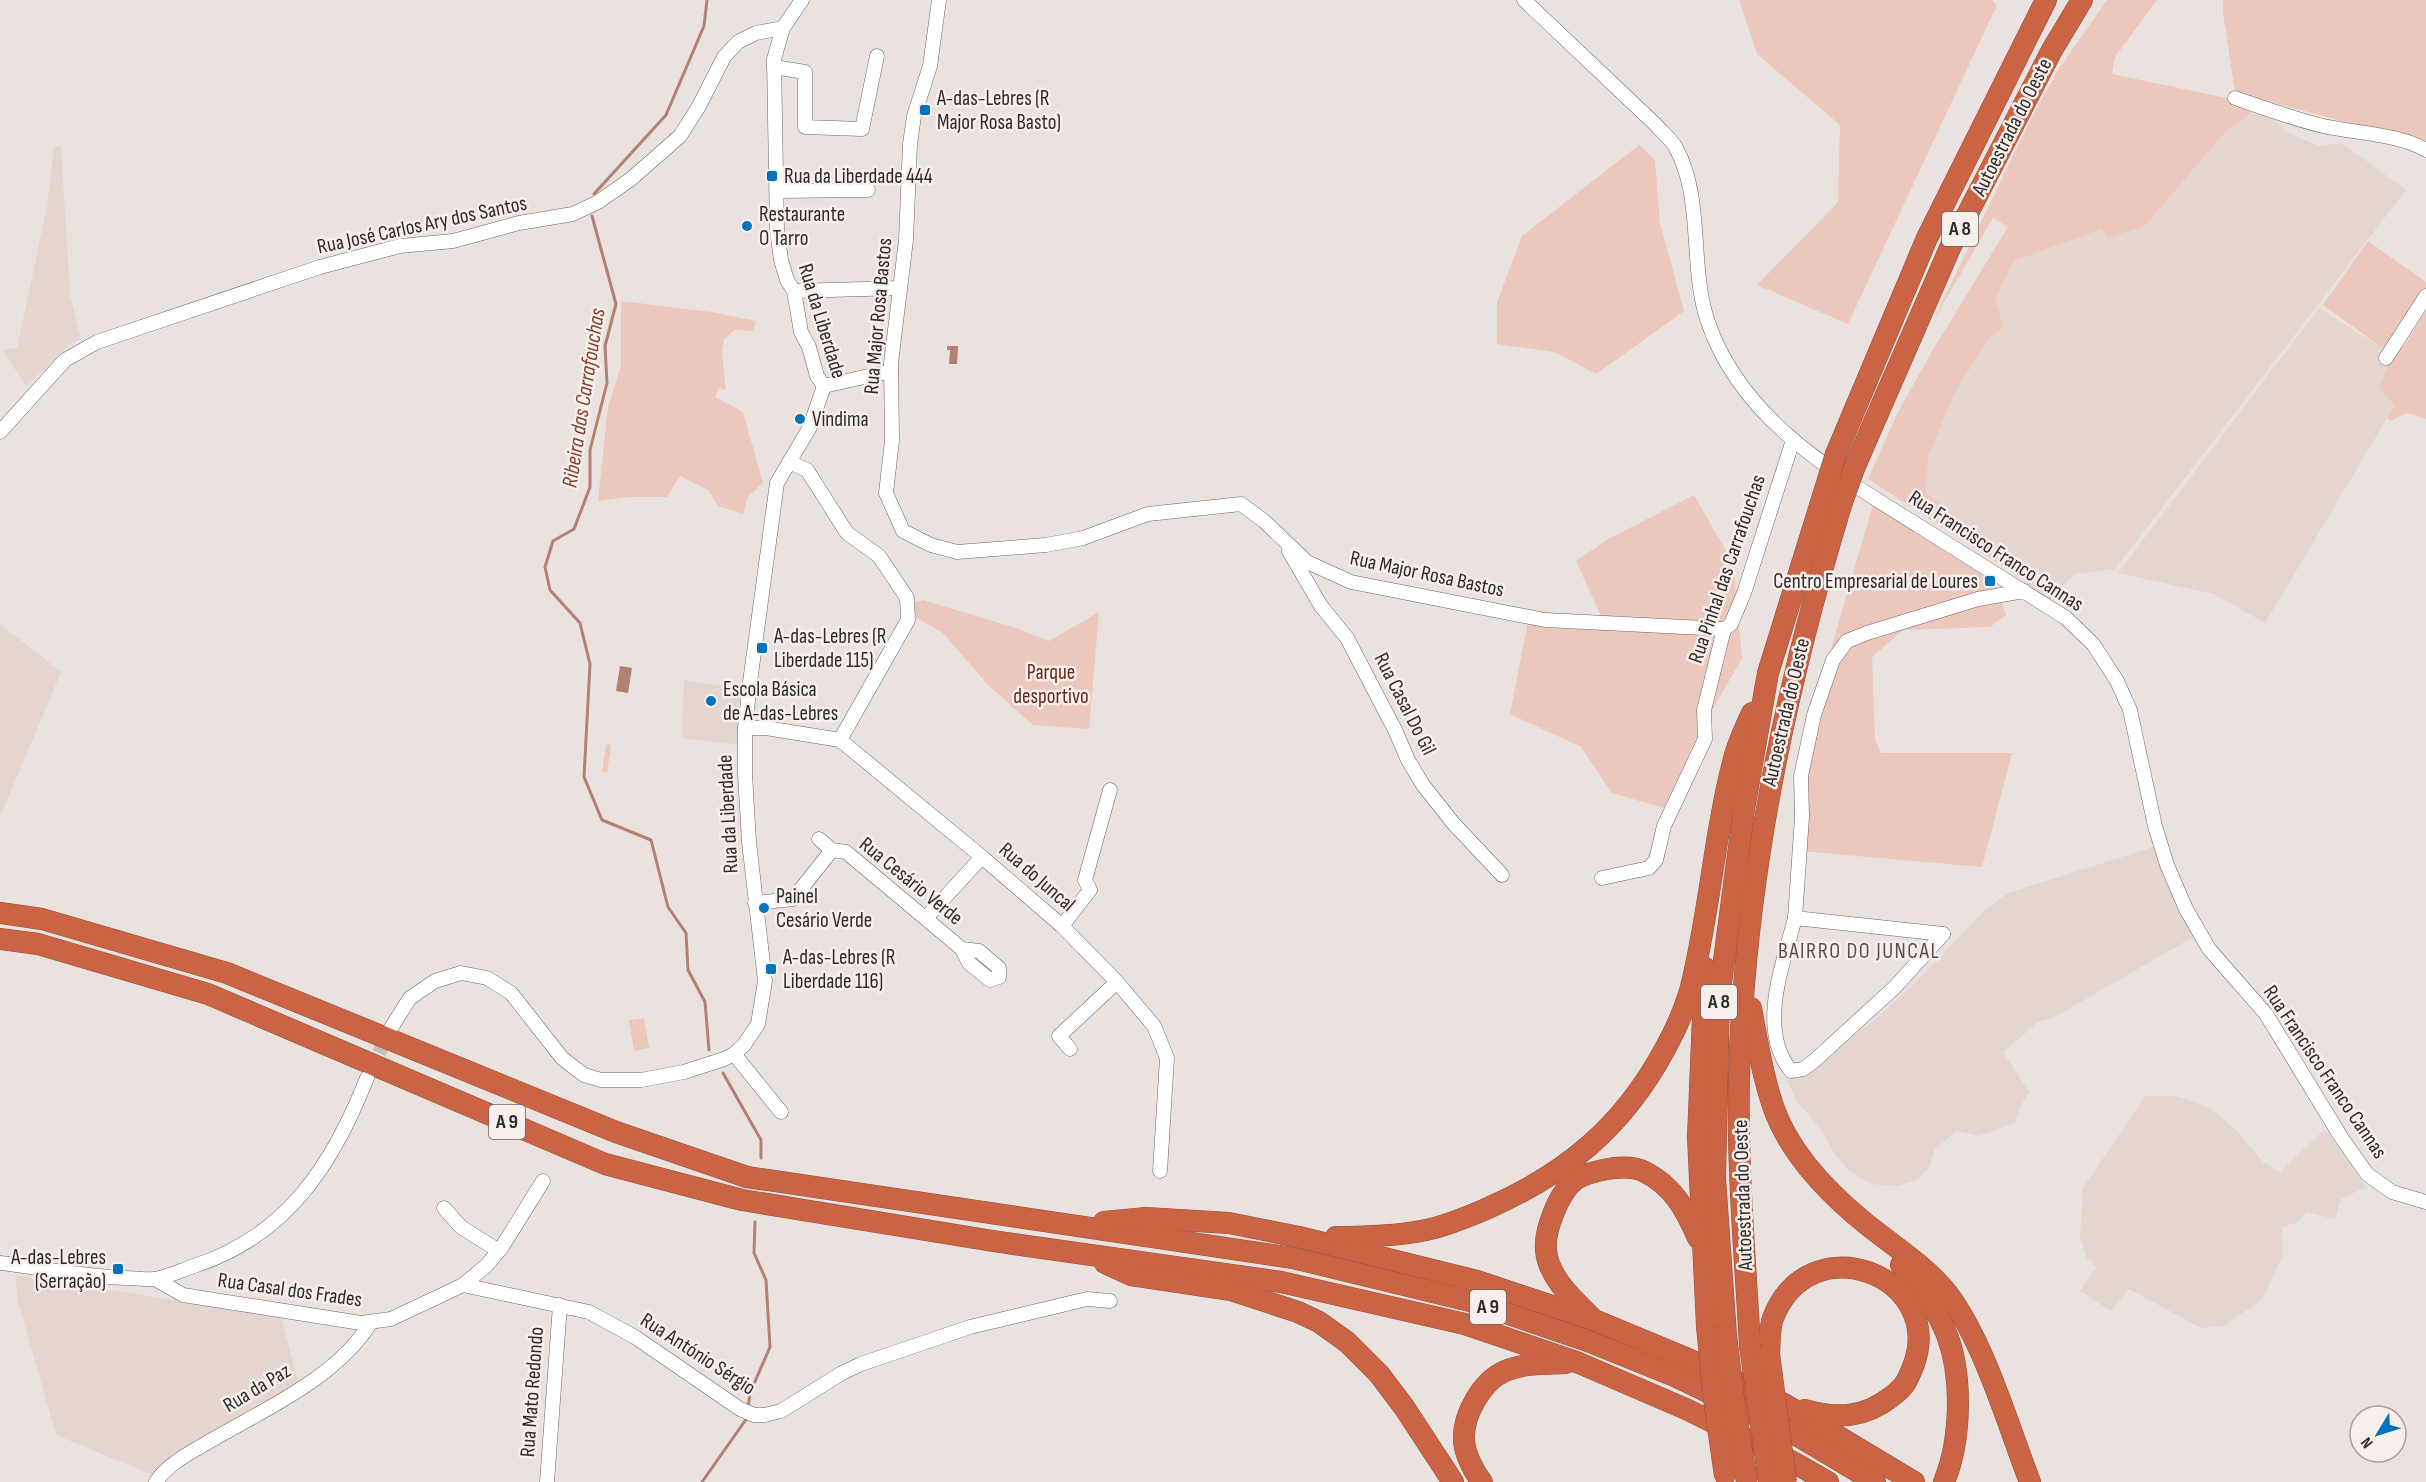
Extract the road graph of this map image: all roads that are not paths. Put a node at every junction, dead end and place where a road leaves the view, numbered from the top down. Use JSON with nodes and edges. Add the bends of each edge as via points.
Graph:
{"nodes":[{"id":1,"x":802,"y":0,"type":"edge"},
{"id":2,"x":939,"y":0,"type":"edge"},
{"id":3,"x":1524,"y":0,"type":"edge"},
{"id":4,"x":2046,"y":0,"type":"edge"},
{"id":5,"x":2082,"y":0,"type":"edge"},
{"id":6,"x":783,"y":28,"type":"junction"},
{"id":7,"x":877,"y":56,"type":"dead end"},
{"id":8,"x":774,"y":67,"type":"junction"},
{"id":9,"x":2235,"y":98,"type":"dead end"},
{"id":10,"x":2426,"y":150,"type":"edge"},
{"id":11,"x":867,"y":190,"type":"dead end"},
{"id":12,"x":777,"y":191,"type":"junction"},
{"id":13,"x":900,"y":288,"type":"junction"},
{"id":14,"x":794,"y":291,"type":"junction"},
{"id":15,"x":2426,"y":296,"type":"edge"},
{"id":16,"x":2386,"y":358,"type":"dead end"},
{"id":17,"x":891,"y":371,"type":"junction"},
{"id":18,"x":824,"y":386,"type":"junction"},
{"id":19,"x":0,"y":432,"type":"edge"},
{"id":20,"x":1793,"y":440,"type":"junction"},
{"id":21,"x":789,"y":462,"type":"junction"},
{"id":22,"x":1832,"y":499,"type":"junction"},
{"id":23,"x":1284,"y":541,"type":"junction"},
{"id":24,"x":2024,"y":591,"type":"junction"},
{"id":25,"x":1724,"y":630,"type":"junction"},
{"id":26,"x":1768,"y":673,"type":"junction"},
{"id":27,"x":745,"y":728,"type":"junction"},
{"id":28,"x":840,"y":740,"type":"junction"},
{"id":29,"x":1110,"y":790,"type":"dead end"},
{"id":30,"x":819,"y":838,"type":"dead end"},
{"id":31,"x":832,"y":850,"type":"junction"},
{"id":32,"x":982,"y":857,"type":"junction"},
{"id":33,"x":1502,"y":875,"type":"dead end"},
{"id":34,"x":1602,"y":878,"type":"dead end"},
{"id":35,"x":1709,"y":899,"type":"junction"},
{"id":36,"x":755,"y":903,"type":"junction"},
{"id":37,"x":0,"y":913,"type":"edge"},
{"id":38,"x":926,"y":918,"type":"junction"},
{"id":39,"x":1795,"y":918,"type":"junction"},
{"id":40,"x":1062,"y":926,"type":"junction"},
{"id":41,"x":0,"y":939,"type":"edge"},
{"id":42,"x":963,"y":949,"type":"dead end"},
{"id":43,"x":1744,"y":978,"type":"junction"},
{"id":44,"x":1117,"y":982,"type":"junction"},
{"id":45,"x":392,"y":1028,"type":"tunnel mouth"},
{"id":46,"x":1070,"y":1049,"type":"dead end"},
{"id":47,"x":734,"y":1054,"type":"junction"},
{"id":48,"x":367,"y":1078,"type":"tunnel mouth"},
{"id":49,"x":782,"y":1112,"type":"dead end"},
{"id":50,"x":1160,"y":1171,"type":"dead end"},
{"id":51,"x":543,"y":1180,"type":"dead end"},
{"id":52,"x":2423,"y":1204,"type":"edge"},
{"id":53,"x":444,"y":1208,"type":"dead end"},
{"id":54,"x":1863,"y":1222,"type":"junction"},
{"id":55,"x":1069,"y":1226,"type":"junction"},
{"id":56,"x":1299,"y":1237,"type":"junction"},
{"id":57,"x":1703,"y":1249,"type":"junction"},
{"id":58,"x":499,"y":1251,"type":"junction"},
{"id":59,"x":1082,"y":1253,"type":"junction"},
{"id":60,"x":0,"y":1263,"type":"edge"},
{"id":61,"x":155,"y":1279,"type":"junction"},
{"id":62,"x":463,"y":1285,"type":"junction"},
{"id":63,"x":1110,"y":1301,"type":"dead end"},
{"id":64,"x":560,"y":1305,"type":"junction"},
{"id":65,"x":1594,"y":1320,"type":"junction"},
{"id":66,"x":371,"y":1322,"type":"junction"},
{"id":67,"x":1759,"y":1350,"type":"junction"},
{"id":68,"x":1579,"y":1363,"type":"junction"},
{"id":69,"x":1784,"y":1404,"type":"junction"},
{"id":70,"x":1948,"y":1474,"type":"edge"},
{"id":71,"x":1725,"y":1480,"type":"edge"},
{"id":72,"x":156,"y":1482,"type":"edge"},
{"id":73,"x":547,"y":1482,"type":"edge"},
{"id":74,"x":1453,"y":1482,"type":"edge"},
{"id":75,"x":1482,"y":1482,"type":"edge"},
{"id":76,"x":1747,"y":1482,"type":"edge"},
{"id":77,"x":1769,"y":1482,"type":"edge"},
{"id":78,"x":1786,"y":1482,"type":"edge"},
{"id":79,"x":1828,"y":1482,"type":"edge"},
{"id":80,"x":1875,"y":1482,"type":"edge"},
{"id":81,"x":1914,"y":1482,"type":"edge"},
{"id":82,"x":2030,"y":1482,"type":"edge"}],
"edges":[{"from":1,"to":6,"type":"street","name":"Rua da Liberdade"},
{"from":2,"to":13,"type":"street","name":"Rua Major Rosa Bastos","via":[[930,66],[914,116],[910,144]]},
{"from":3,"to":20,"type":"street","name":"Rua Francisco Franco Cannas","via":[[1675,146],[1688,176],[1707,320],[1720,352],[1747,392]]},
{"from":4,"to":22,"type":"highway","name":"Autoestrada do Oeste","number":"A 8","bridge":true,"via":[[1927,238],[1836,454]]},
{"from":5,"to":22,"type":"highway","name":"Autoestrada do Oeste","number":"A 8","bridge":true,"via":[[1950,248],[1855,466]]},
{"from":6,"to":8,"type":"street","name":"Rua da Liberdade"},
{"from":6,"to":19,"type":"street","name":"Rua José Carlos Ary dos Santos","via":[[756,33],[738,42],[724,57],[680,136],[598,202],[573,214],[519,223],[453,241],[400,246],[321,267],[97,342],[65,360]]},
{"from":7,"to":8,"type":"street","via":[[862,129],[805,127],[805,72]]},
{"from":8,"to":12,"type":"street","name":"Rua da Liberdade"},
{"from":9,"to":10,"type":"street","via":[[2322,126]]},
{"from":11,"to":12,"type":"street"},
{"from":12,"to":14,"type":"street","name":"Rua da Liberdade","via":[[781,260]]},
{"from":13,"to":14,"type":"street"},
{"from":13,"to":17,"type":"street","name":"Rua Major Rosa Bastos"},
{"from":14,"to":18,"type":"street","name":"Rua da Liberdade","via":[[801,332]]},
{"from":15,"to":16,"type":"street"},
{"from":17,"to":18,"type":"street"},
{"from":17,"to":23,"type":"street","name":"Rua Major Rosa Bastos","via":[[892,441],[886,493],[903,531],[931,545],[957,552],[1046,545],[1083,538],[1148,514],[1241,504]]},
{"from":18,"to":21,"type":"street","name":"Rua da Liberdade","via":[[810,428]]},
{"from":20,"to":24,"type":"street","name":"Rua Francisco Franco Cannas","via":[[1866,493]]},
{"from":20,"to":25,"type":"street","name":"Rua Pinhal das Carrafouchas","via":[[1744,593],[1731,624]]},
{"from":21,"to":27,"type":"street","name":"Rua da Liberdade","via":[[777,483]]},
{"from":21,"to":28,"type":"street","via":[[807,470],[847,533],[879,556],[907,598],[908,620]]},
{"from":22,"to":26,"type":"highway","name":"Autoestrada do Oeste","number":"A 8"},
{"from":22,"to":43,"type":"highway","name":"Autoestrada do Oeste","number":"A 8","via":[[1765,812]]},
{"from":23,"to":25,"type":"street","name":"Rua Major Rosa Bastos","via":[[1306,562],[1351,582],[1545,620]]},
{"from":23,"to":33,"type":"street","name":"Rua Casal Do Gil","via":[[1312,592],[1347,638],[1423,785]]},
{"from":24,"to":39,"type":"street","via":[[1978,600],[1867,633],[1847,641],[1833,660],[1814,715],[1801,776]]},
{"from":24,"to":52,"type":"street","name":"Rua Francisco Franco Cannas","via":[[2066,618],[2094,645],[2117,681],[2130,710],[2166,865],[2209,949],[2266,1014],[2367,1174],[2392,1192]]},
{"from":25,"to":34,"type":"street","name":"Rua Pinhal das Carrafouchas","via":[[1704,710],[1704,739],[1664,826],[1656,860],[1649,868]]},
{"from":26,"to":35,"type":"highway","via":[[1736,753]]},
{"from":26,"to":76,"type":"highway","name":"Autoestrada do Oeste","number":"A 8","bridge":true,"via":[[1744,808],[1719,998],[1715,1178],[1726,1335]]},
{"from":27,"to":28,"type":"street"},
{"from":27,"to":36,"type":"street","name":"Rua da Liberdade"},
{"from":28,"to":32,"type":"street","name":"Rua do Juncal"},
{"from":29,"to":40,"type":"street","via":[[1085,880],[1090,890]]},
{"from":30,"to":31,"type":"street","name":"Rua Cesário Verde"},
{"from":31,"to":36,"type":"street","name":"Rua Cesário Verde","via":[[793,899]]},
{"from":31,"to":38,"type":"street","name":"Rua Cesário Verde","via":[[846,852]]},
{"from":32,"to":38,"type":"street"},
{"from":32,"to":40,"type":"street","name":"Rua do Juncal"},
{"from":35,"to":56,"type":"highway","via":[[1690,992],[1675,1030],[1648,1081],[1583,1152],[1514,1197],[1427,1230],[1363,1237]]},
{"from":35,"to":57,"type":"highway","via":[[1698,1137]]},
{"from":36,"to":47,"type":"street","name":"Rua da Liberdade","via":[[765,981],[758,1024]]},
{"from":37,"to":55,"type":"highway","number":"A 9","via":[[42,919],[227,973],[616,1132],[747,1178]]},
{"from":38,"to":42,"type":"street","name":"Rua Cesário Verde"},
{"from":39,"to":39,"type":"street","via":[[1943,934],[1895,987],[1814,1061],[1791,1071],[1783,1061],[1774,1031],[1776,996]]},
{"from":40,"to":44,"type":"street","name":"Rua do Juncal"},
{"from":41,"to":59,"type":"highway","number":"A 9","via":[[38,944],[208,994],[605,1164],[742,1200]]},
{"from":43,"to":54,"type":"highway","via":[[1764,1074],[1793,1148],[1823,1185]]},
{"from":43,"to":67,"type":"highway","name":"Autoestrada do Oeste","number":"A 8","via":[[1740,1178]]},
{"from":44,"to":46,"type":"street","via":[[1054,1032]]},
{"from":44,"to":50,"type":"street","name":"Rua do Juncal","via":[[1154,1026],[1167,1058]]},
{"from":45,"to":47,"type":"street","via":[[410,998],[435,981],[461,973],[487,978],[511,993],[562,1058],[584,1075],[602,1080],[641,1080],[684,1072]]},
{"from":47,"to":49,"type":"street"},
{"from":48,"to":61,"type":"street","via":[[320,1173],[282,1215],[253,1239],[213,1260]]},
{"from":51,"to":58,"type":"street","name":"Rua Casal dos Frades"},
{"from":53,"to":58,"type":"street","via":[[461,1227]]},
{"from":54,"to":70,"type":"highway","via":[[1918,1285],[1947,1336],[1954,1364],[1958,1415]]},
{"from":54,"to":82,"type":"highway","via":[[1920,1266],[1953,1302],[1986,1369]]},
{"from":55,"to":56,"type":"highway","via":[[1146,1218],[1229,1223]]},
{"from":55,"to":80,"type":"highway","number":"A 9","via":[[1293,1258],[1470,1301],[1588,1341],[1677,1377],[1800,1437]]},
{"from":56,"to":65,"type":"highway","via":[[1477,1281]]},
{"from":57,"to":65,"type":"highway","via":[[1674,1194],[1643,1170],[1603,1169],[1574,1181],[1549,1221],[1546,1251],[1564,1290]]},
{"from":57,"to":71,"type":"highway","bridge":true,"via":[[1713,1399]]},
{"from":58,"to":62,"type":"street","name":"Rua Casal dos Frades"},
{"from":59,"to":68,"type":"highway","number":"A 9","via":[[1293,1284],[1465,1324]]},
{"from":59,"to":74,"type":"highway","via":[[1131,1275],[1231,1290],[1319,1322],[1347,1342],[1379,1374]]},
{"from":60,"to":61,"type":"street","via":[[99,1277]]},
{"from":61,"to":66,"type":"street","name":"Rua Casal dos Frades","via":[[183,1295]]},
{"from":62,"to":64,"type":"street","name":"Rua António Sérgio"},
{"from":62,"to":66,"type":"street","name":"Rua Casal dos Frades","via":[[391,1319]]},
{"from":63,"to":64,"type":"street","name":"Rua António Sérgio","via":[[1087,1299],[970,1327],[851,1368],[781,1411],[765,1415],[740,1409],[617,1327],[589,1312]]},
{"from":64,"to":73,"type":"street","name":"Rua Mato Redondo"},
{"from":65,"to":69,"type":"highway"},
{"from":66,"to":72,"type":"street","name":"Rua da Paz","via":[[343,1357],[282,1401],[176,1461]]},
{"from":67,"to":69,"type":"highway","via":[[1790,1289],[1809,1275],[1828,1268],[1873,1272],[1903,1294],[1917,1323],[1919,1349],[1906,1386],[1877,1408],[1852,1415],[1820,1414]]},
{"from":67,"to":77,"type":"highway","name":"Autoestrada do Oeste","number":"A 8","bridge":true},
{"from":67,"to":78,"type":"highway","bridge":true},
{"from":68,"to":75,"type":"highway","via":[[1528,1365],[1504,1371],[1482,1388],[1470,1410],[1464,1440]]},
{"from":68,"to":79,"type":"highway","number":"A 9","via":[[1686,1409]]},
{"from":69,"to":81,"type":"highway"}]}
